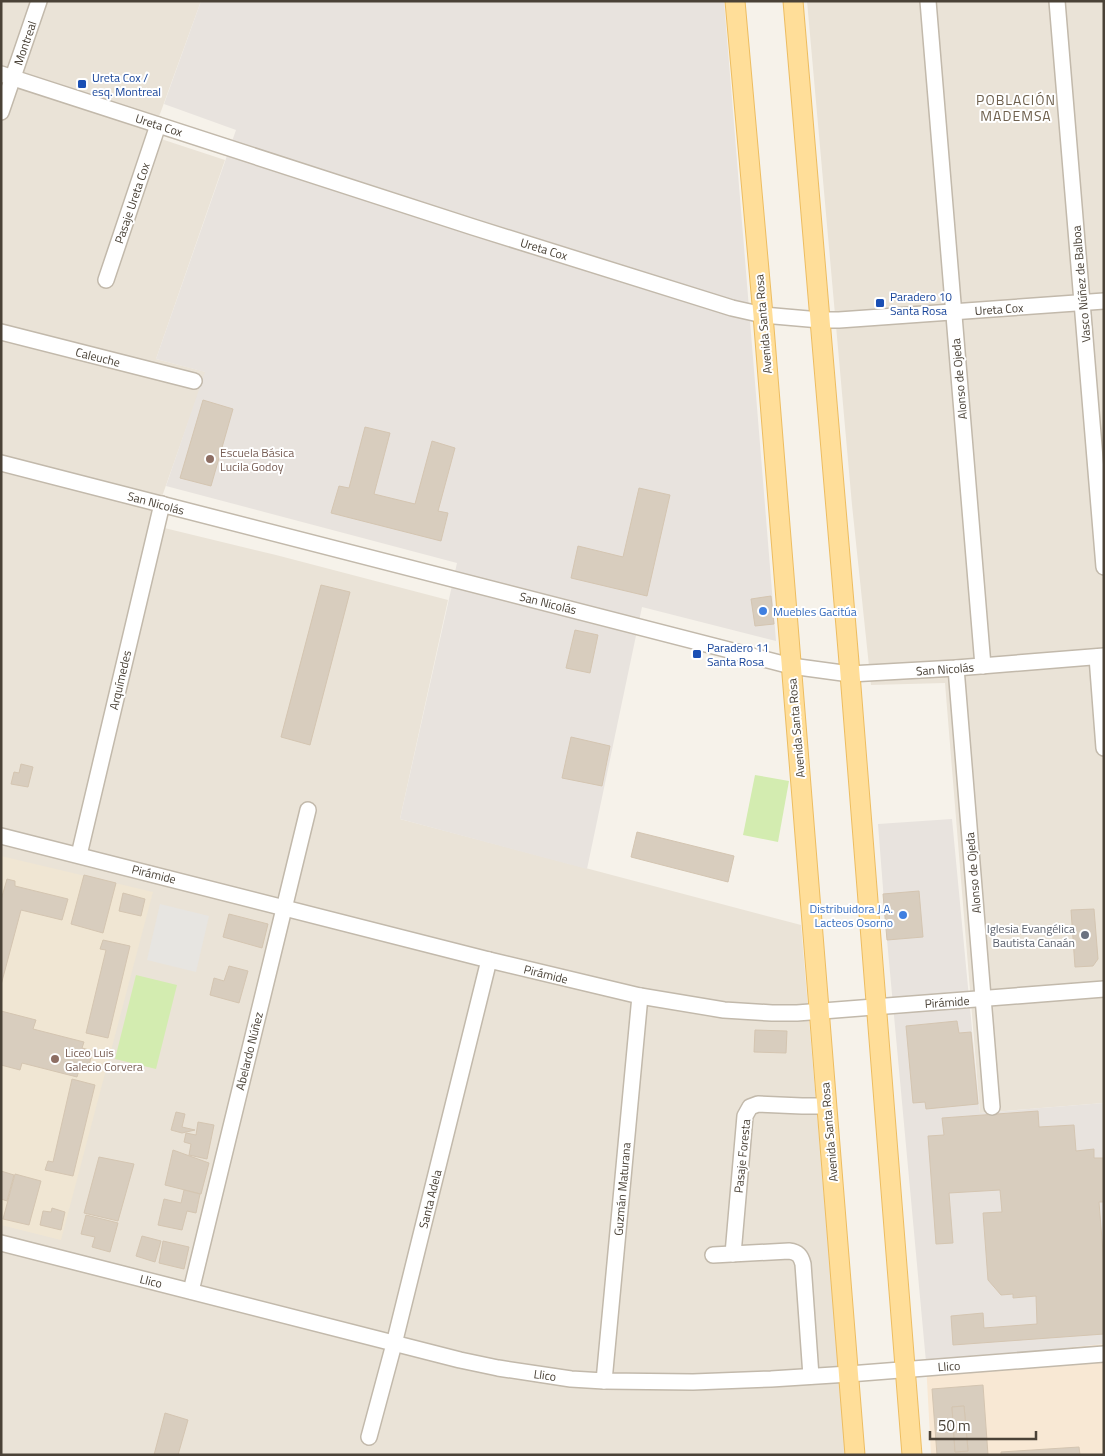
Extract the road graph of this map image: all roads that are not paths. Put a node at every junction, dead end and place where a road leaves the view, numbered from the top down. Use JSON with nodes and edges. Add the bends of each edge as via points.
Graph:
{"nodes":[{"id":1,"x":39,"y":1,"type":"edge"},
{"id":2,"x":735,"y":1,"type":"edge"},
{"id":3,"x":793,"y":1,"type":"edge"},
{"id":4,"x":928,"y":1,"type":"edge"},
{"id":5,"x":1057,"y":1,"type":"edge"},
{"id":6,"x":7,"y":76,"type":"edge"},
{"id":7,"x":1,"y":112,"type":"edge"},
{"id":8,"x":158,"y":125,"type":"junction"},
{"id":9,"x":106,"y":280,"type":"dead end"},
{"id":10,"x":1104,"y":301,"type":"edge"},
{"id":11,"x":1082,"y":302,"type":"junction"},
{"id":12,"x":954,"y":312,"type":"junction"},
{"id":13,"x":763,"y":316,"type":"junction"},
{"id":14,"x":820,"y":320,"type":"junction"},
{"id":15,"x":1,"y":332,"type":"edge"},
{"id":16,"x":194,"y":381,"type":"dead end"},
{"id":17,"x":1,"y":463,"type":"edge"},
{"id":18,"x":162,"y":504,"type":"junction"},
{"id":19,"x":1104,"y":568,"type":"edge"},
{"id":20,"x":1100,"y":657,"type":"edge"},
{"id":21,"x":792,"y":666,"type":"junction"},
{"id":22,"x":983,"y":666,"type":"junction"},
{"id":23,"x":956,"y":668,"type":"junction"},
{"id":24,"x":850,"y":674,"type":"junction"},
{"id":25,"x":1104,"y":748,"type":"edge"},
{"id":26,"x":308,"y":810,"type":"dead end"},
{"id":27,"x":1,"y":836,"type":"edge"},
{"id":28,"x":79,"y":855,"type":"junction"},
{"id":29,"x":284,"y":908,"type":"junction"},
{"id":30,"x":489,"y":960,"type":"junction"},
{"id":31,"x":1104,"y":989,"type":"edge"},
{"id":32,"x":640,"y":996,"type":"junction"},
{"id":33,"x":983,"y":999,"type":"junction"},
{"id":34,"x":876,"y":1007,"type":"junction"},
{"id":35,"x":819,"y":1011,"type":"junction"},
{"id":36,"x":827,"y":1106,"type":"junction"},
{"id":37,"x":992,"y":1107,"type":"dead end"},
{"id":38,"x":1,"y":1243,"type":"edge"},
{"id":39,"x":733,"y":1254,"type":"junction"},
{"id":40,"x":713,"y":1255,"type":"dead end"},
{"id":41,"x":191,"y":1291,"type":"junction"},
{"id":42,"x":394,"y":1344,"type":"junction"},
{"id":43,"x":1104,"y":1354,"type":"edge"},
{"id":44,"x":905,"y":1370,"type":"junction"},
{"id":45,"x":849,"y":1374,"type":"junction"},
{"id":46,"x":811,"y":1376,"type":"junction"},
{"id":47,"x":604,"y":1381,"type":"junction"},
{"id":48,"x":369,"y":1437,"type":"dead end"},
{"id":49,"x":855,"y":1455,"type":"edge"},
{"id":50,"x":912,"y":1455,"type":"edge"}],
"edges":[{"from":1,"to":6,"type":"street","name":"Montreal"},
{"from":2,"to":13,"type":"main road","name":"Avenida Santa Rosa"},
{"from":3,"to":14,"type":"main road"},
{"from":4,"to":12,"type":"street","name":"Alonso de Ojeda"},
{"from":5,"to":11,"type":"street","name":"Vasco Núñez de Balboa"},
{"from":6,"to":7,"type":"street","name":"Montreal"},
{"from":6,"to":8,"type":"street","name":"Ureta Cox"},
{"from":8,"to":9,"type":"street","name":"Pasaje Ureta Cox"},
{"from":8,"to":13,"type":"street","name":"Ureta Cox","via":[[482,230]]},
{"from":10,"to":11,"type":"street","name":"Ureta Cox"},
{"from":11,"to":12,"type":"street","name":"Ureta Cox"},
{"from":11,"to":19,"type":"street","name":"Vasco Núñez de Balboa"},
{"from":12,"to":14,"type":"street","name":"Ureta Cox"},
{"from":12,"to":22,"type":"street","name":"Alonso de Ojeda"},
{"from":13,"to":14,"type":"street","name":"Ureta Cox"},
{"from":13,"to":21,"type":"main road","name":"Avenida Santa Rosa"},
{"from":14,"to":24,"type":"main road"},
{"from":15,"to":16,"type":"street","name":"Caleuche"},
{"from":17,"to":18,"type":"street","name":"San Nicolás"},
{"from":18,"to":21,"type":"street","name":"San Nicolás"},
{"from":18,"to":28,"type":"street","name":"Arquímedes"},
{"from":20,"to":22,"type":"street","name":"San Nicolás"},
{"from":20,"to":25,"type":"street"},
{"from":21,"to":24,"type":"street","name":"San Nicolás"},
{"from":21,"to":35,"type":"main road","name":"Avenida Santa Rosa"},
{"from":22,"to":23,"type":"street","name":"San Nicolás"},
{"from":23,"to":24,"type":"street","name":"San Nicolás"},
{"from":23,"to":33,"type":"street","name":"Alonso de Ojeda"},
{"from":24,"to":34,"type":"main road"},
{"from":26,"to":29,"type":"street","name":"Abelardo Núñez"},
{"from":27,"to":28,"type":"street","name":"Pirámide"},
{"from":28,"to":29,"type":"street","name":"Pirámide"},
{"from":29,"to":30,"type":"street","name":"Pirámide"},
{"from":29,"to":41,"type":"street","name":"Abelardo Núñez"},
{"from":30,"to":32,"type":"street","name":"Pirámide"},
{"from":30,"to":42,"type":"street","name":"Santa Adela"},
{"from":31,"to":33,"type":"street","name":"Pirámide"},
{"from":32,"to":35,"type":"street","name":"Pirámide","via":[[749,1012]]},
{"from":32,"to":47,"type":"street","name":"Guzmán Maturana"},
{"from":33,"to":34,"type":"street","name":"Pirámide"},
{"from":33,"to":37,"type":"street","name":"Alonso de Ojeda"},
{"from":34,"to":35,"type":"street","name":"Pirámide"},
{"from":34,"to":44,"type":"main road"},
{"from":35,"to":36,"type":"main road","name":"Avenida Santa Rosa"},
{"from":36,"to":39,"type":"street","name":"Pasaje Foresta","via":[[758,1104],[747,1111]]},
{"from":36,"to":45,"type":"main road","name":"Avenida Santa Rosa"},
{"from":38,"to":41,"type":"street","name":"Llico"},
{"from":39,"to":40,"type":"street"},
{"from":39,"to":46,"type":"street","via":[[793,1251],[800,1255]]},
{"from":41,"to":42,"type":"street","name":"Llico"},
{"from":42,"to":47,"type":"street","name":"Llico","via":[[498,1368]]},
{"from":42,"to":48,"type":"street","name":"Santa Adela"},
{"from":43,"to":44,"type":"street","name":"Llico"},
{"from":44,"to":45,"type":"street","name":"Llico"},
{"from":44,"to":50,"type":"main road"},
{"from":45,"to":46,"type":"street","name":"Llico"},
{"from":45,"to":49,"type":"main road","name":"Avenida Santa Rosa"},
{"from":46,"to":47,"type":"street","name":"Llico","via":[[728,1381]]}]}
